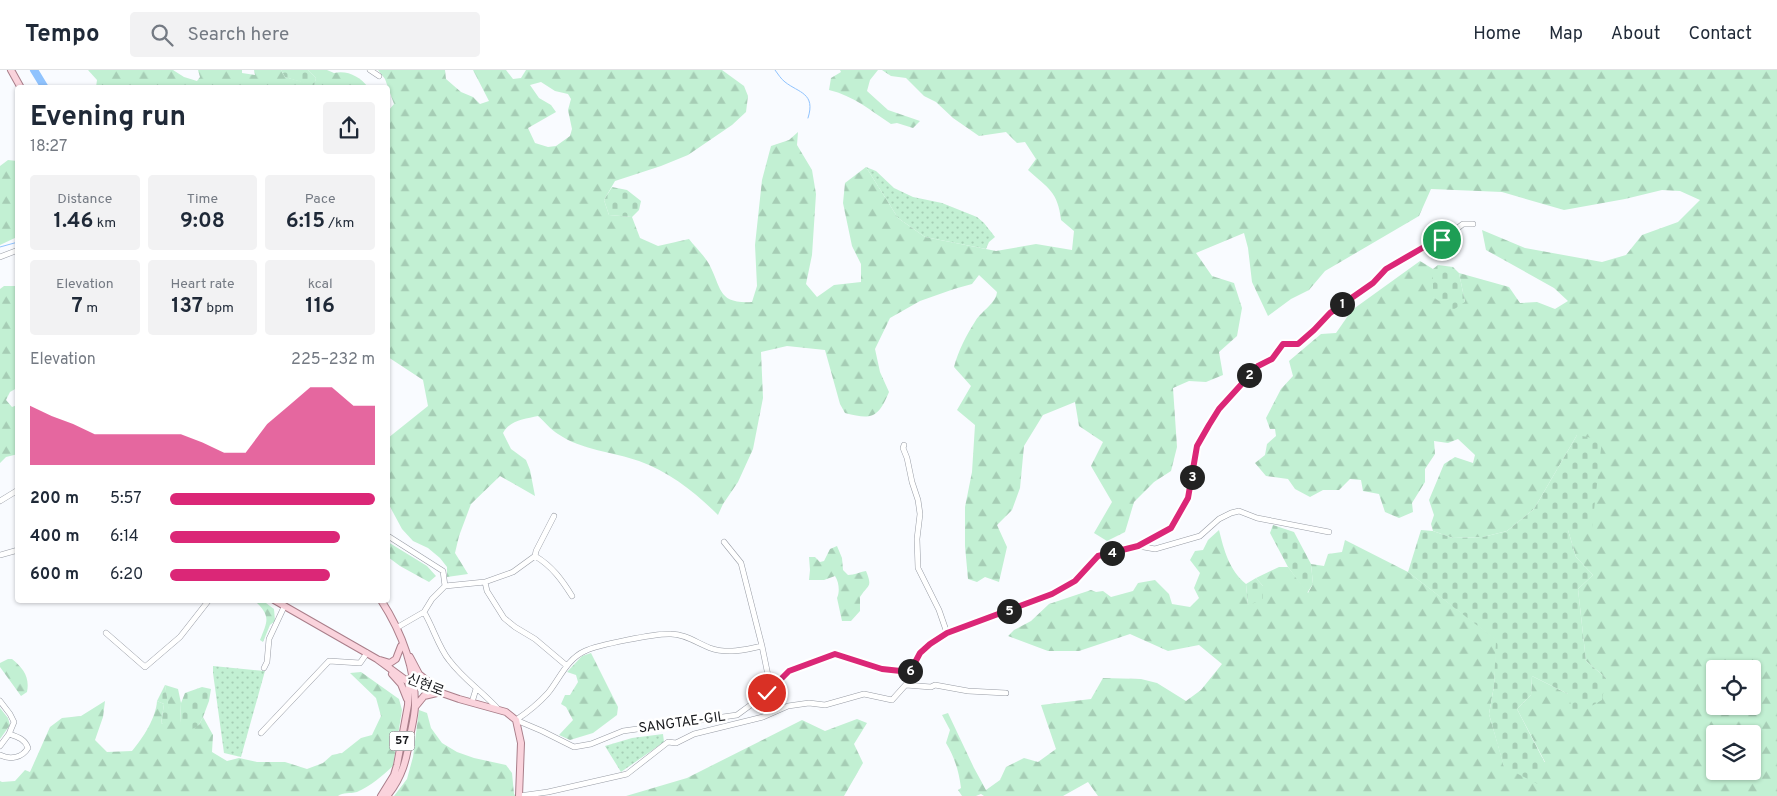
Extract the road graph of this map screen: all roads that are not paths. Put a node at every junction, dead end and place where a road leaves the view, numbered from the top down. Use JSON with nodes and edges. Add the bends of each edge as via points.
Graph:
{"nodes":[{"id":1,"x":10,"y":70,"type":"edge"},
{"id":2,"x":370,"y":70,"type":"edge"},
{"id":3,"x":379,"y":76,"type":"dead end"},
{"id":4,"x":18,"y":85,"type":"edge"},
{"id":5,"x":1473,"y":224,"type":"dead end"},
{"id":6,"x":15,"y":251,"type":"edge"},
{"id":7,"x":0,"y":257,"type":"edge"},
{"id":8,"x":904,"y":445,"type":"dead end"},
{"id":9,"x":15,"y":492,"type":"edge"},
{"id":10,"x":0,"y":501,"type":"edge"},
{"id":11,"x":554,"y":516,"type":"dead end"},
{"id":12,"x":1329,"y":532,"type":"dead end"},
{"id":13,"x":390,"y":537,"type":"edge"},
{"id":14,"x":724,"y":542,"type":"dead end"},
{"id":15,"x":1138,"y":546,"type":"junction"},
{"id":16,"x":15,"y":551,"type":"edge"},
{"id":17,"x":0,"y":555,"type":"edge"},
{"id":18,"x":535,"y":556,"type":"junction"},
{"id":19,"x":485,"y":582,"type":"junction"},
{"id":20,"x":445,"y":586,"type":"junction"},
{"id":21,"x":572,"y":596,"type":"dead end"},
{"id":22,"x":207,"y":603,"type":"edge"},
{"id":23,"x":278,"y":603,"type":"edge"},
{"id":24,"x":381,"y":603,"type":"edge"},
{"id":25,"x":381,"y":603,"type":"edge"},
{"id":26,"x":284,"y":607,"type":"junction"},
{"id":27,"x":424,"y":612,"type":"junction"},
{"id":28,"x":398,"y":626,"type":"junction"},
{"id":29,"x":106,"y":633,"type":"dead end"},
{"id":30,"x":947,"y":633,"type":"junction"},
{"id":31,"x":403,"y":644,"type":"junction"},
{"id":32,"x":762,"y":646,"type":"junction"},
{"id":33,"x":367,"y":653,"type":"junction"},
{"id":34,"x":377,"y":659,"type":"junction"},
{"id":35,"x":567,"y":666,"type":"junction"},
{"id":36,"x":264,"y":668,"type":"dead end"},
{"id":37,"x":910,"y":672,"type":"junction"},
{"id":38,"x":411,"y":682,"type":"junction"},
{"id":39,"x":906,"y":685,"type":"junction"},
{"id":40,"x":476,"y":689,"type":"junction"},
{"id":41,"x":771,"y":690,"type":"junction"},
{"id":42,"x":442,"y":692,"type":"junction"},
{"id":43,"x":1006,"y":693,"type":"dead end"},
{"id":44,"x":0,"y":701,"type":"edge"},
{"id":45,"x":472,"y":702,"type":"junction"},
{"id":46,"x":412,"y":706,"type":"junction"},
{"id":47,"x":498,"y":709,"type":"junction"},
{"id":48,"x":743,"y":711,"type":"junction"},
{"id":49,"x":516,"y":720,"type":"junction"},
{"id":50,"x":745,"y":721,"type":"junction"},
{"id":51,"x":261,"y":733,"type":"dead end"},
{"id":52,"x":9,"y":734,"type":"junction"},
{"id":53,"x":0,"y":746,"type":"edge"},
{"id":54,"x":0,"y":755,"type":"edge"},
{"id":55,"x":380,"y":796,"type":"edge"},
{"id":56,"x":387,"y":796,"type":"edge"},
{"id":57,"x":519,"y":796,"type":"edge"}],
"edges":[{"from":1,"to":4,"type":"main road"},
{"from":2,"to":3,"type":"street"},
{"from":5,"to":15,"type":"street","via":[[1463,224],[1442,240],[1386,269],[1373,283],[1330,313],[1298,344],[1283,344],[1272,359],[1258,366],[1219,409],[1197,446],[1188,498],[1171,528]]},
{"from":6,"to":7,"type":"street"},
{"from":8,"to":30,"type":"street","via":[[920,514],[918,568]]},
{"from":9,"to":10,"type":"street"},
{"from":11,"to":18,"type":"street"},
{"from":12,"to":15,"type":"street","via":[[1256,518],[1239,511],[1219,518],[1200,536],[1155,550]]},
{"from":13,"to":20,"type":"street","via":[[443,571]]},
{"from":14,"to":32,"type":"street","via":[[740,563]]},
{"from":15,"to":30,"type":"street","via":[[1098,556],[1075,581],[1052,594]]},
{"from":16,"to":17,"type":"street"},
{"from":18,"to":19,"type":"street","via":[[513,572]]},
{"from":18,"to":21,"type":"street","via":[[546,562]]},
{"from":19,"to":20,"type":"street"},
{"from":19,"to":35,"type":"street","via":[[504,618]]},
{"from":20,"to":27,"type":"street"},
{"from":22,"to":29,"type":"street","via":[[180,637],[145,667]]},
{"from":23,"to":26,"type":"main road","name":"신현로"},
{"from":24,"to":28,"type":"main road"},
{"from":25,"to":31,"type":"main road","number":"57"},
{"from":26,"to":33,"type":"main road","name":"신현로"},
{"from":26,"to":36,"type":"street","via":[[269,639]]},
{"from":27,"to":28,"type":"street"},
{"from":27,"to":40,"type":"street","via":[[448,659]]},
{"from":28,"to":31,"type":"main road"},
{"from":30,"to":37,"type":"street","via":[[920,653]]},
{"from":31,"to":34,"type":"main road","via":[[396,659],[390,662]]},
{"from":31,"to":38,"type":"main road","number":"57"},
{"from":31,"to":42,"type":"main road","via":[[419,674]]},
{"from":32,"to":35,"type":"street","via":[[733,651],[711,649],[671,634],[587,649]]},
{"from":32,"to":41,"type":"street"},
{"from":33,"to":34,"type":"main road","name":"신현로"},
{"from":33,"to":51,"type":"street","via":[[360,663],[329,661]]},
{"from":34,"to":38,"type":"main road","name":"신현로"},
{"from":34,"to":46,"type":"main road","via":[[401,684]]},
{"from":35,"to":49,"type":"street","via":[[538,703]]},
{"from":37,"to":39,"type":"street"},
{"from":37,"to":41,"type":"street","name":"SANGTAE-GIL","via":[[882,669],[835,654],[789,671]]},
{"from":38,"to":42,"type":"main road","name":"신현로"},
{"from":38,"to":46,"type":"main road","number":"57"},
{"from":39,"to":43,"type":"street"},
{"from":39,"to":50,"type":"street","via":[[892,700],[864,694],[826,705],[788,706]]},
{"from":40,"to":45,"type":"street"},
{"from":40,"to":47,"type":"street"},
{"from":41,"to":48,"type":"street","name":"SANGTAE-GIL"},
{"from":42,"to":45,"type":"main road","name":"신현로"},
{"from":42,"to":46,"type":"main road","via":[[424,696]]},
{"from":44,"to":52,"type":"street","via":[[14,722]]},
{"from":45,"to":47,"type":"main road","name":"신현로"},
{"from":46,"to":55,"type":"main road","number":"57","via":[[394,775]]},
{"from":46,"to":56,"type":"main road","number":"57","via":[[406,760]]},
{"from":47,"to":49,"type":"main road","name":"신현로"},
{"from":48,"to":49,"type":"street","name":"SANGTAE-GIL","via":[[719,719],[623,731],[574,747]]},
{"from":48,"to":50,"type":"street"},
{"from":49,"to":57,"type":"main road","via":[[521,743]]},
{"from":50,"to":57,"type":"street","via":[[694,734],[676,743],[668,742],[627,774]]},
{"from":52,"to":53,"type":"street"},
{"from":52,"to":54,"type":"street","via":[[21,738],[28,748],[21,756]]}]}
